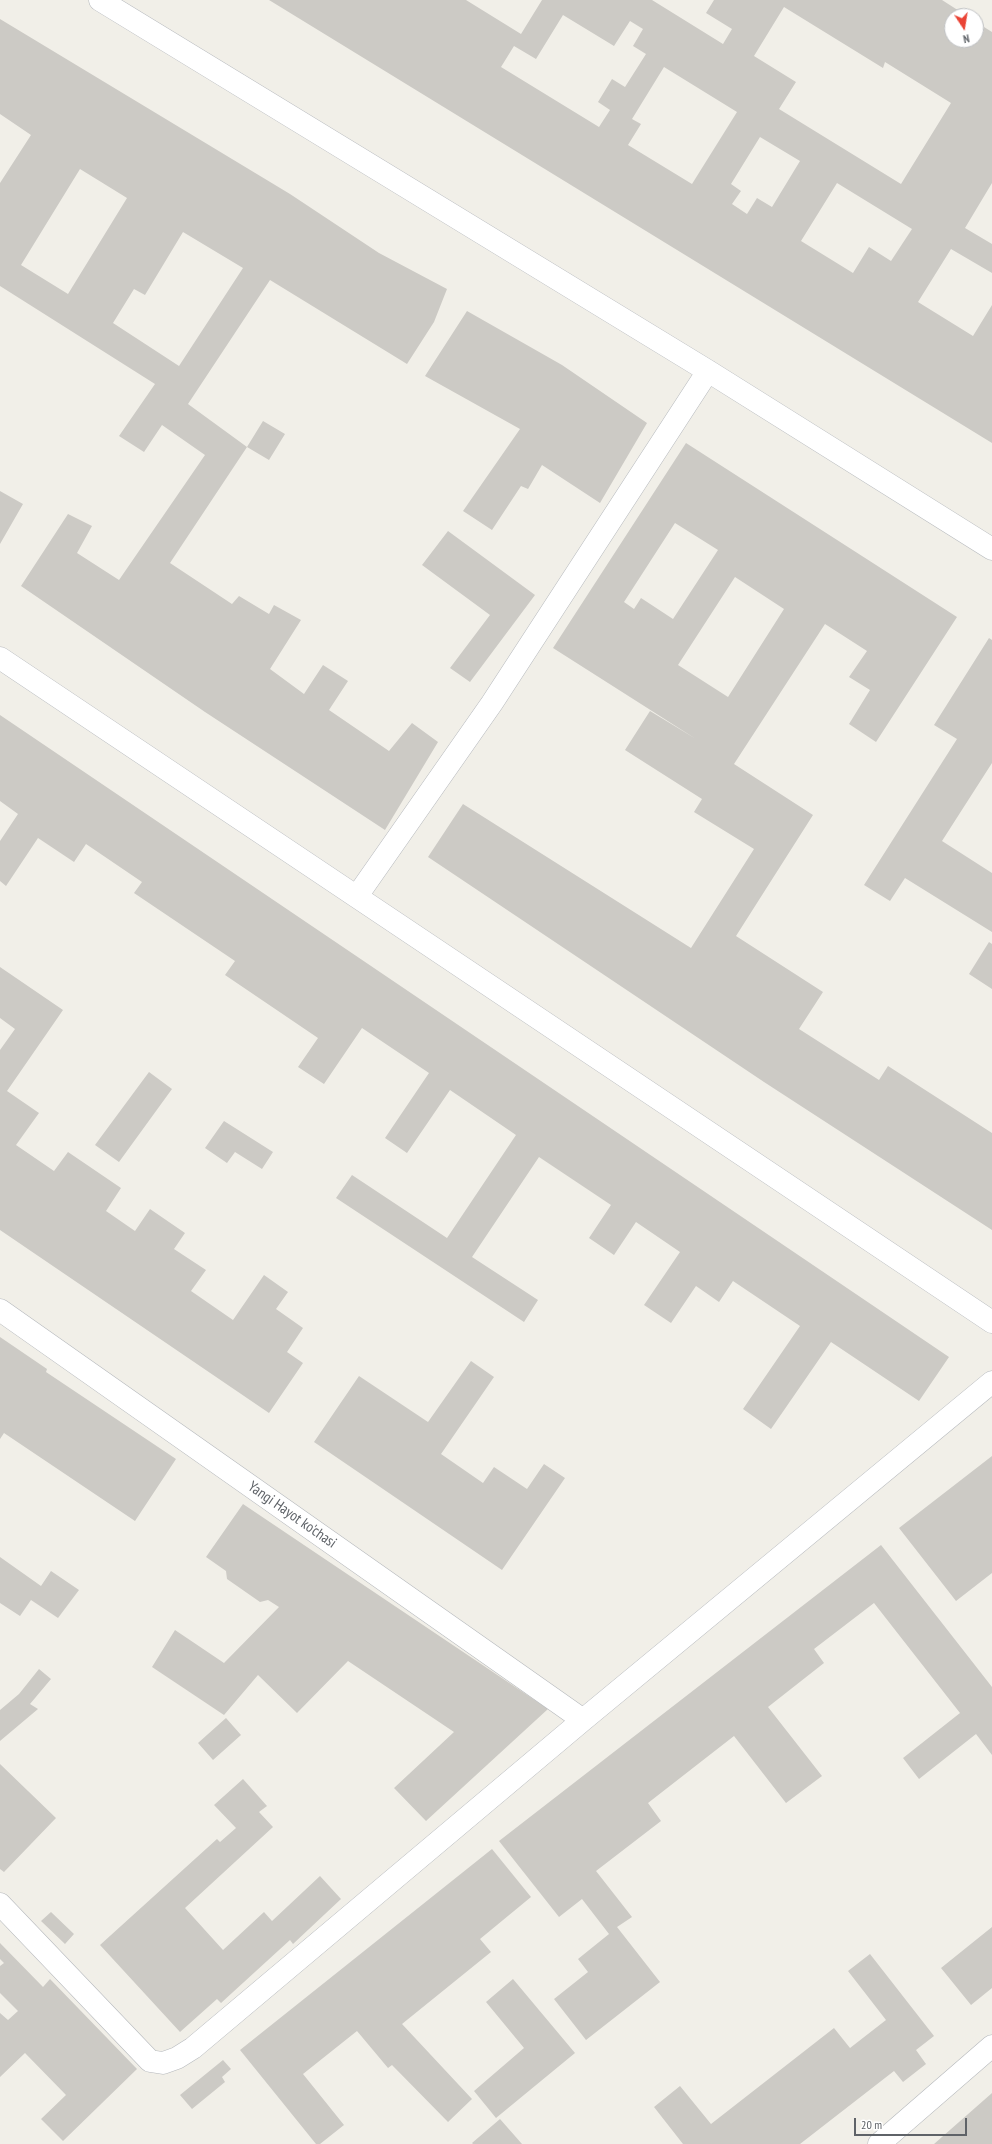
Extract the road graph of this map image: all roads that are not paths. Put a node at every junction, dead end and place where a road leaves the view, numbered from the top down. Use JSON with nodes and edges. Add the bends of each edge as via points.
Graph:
{"nodes":[{"id":1,"x":100,"y":0,"type":"edge"},
{"id":2,"x":708,"y":372,"type":"junction"},
{"id":3,"x":992,"y":549,"type":"edge"},
{"id":4,"x":0,"y":658,"type":"edge"},
{"id":5,"x":357,"y":896,"type":"junction"},
{"id":6,"x":0,"y":1310,"type":"edge"},
{"id":7,"x":992,"y":1322,"type":"edge"},
{"id":8,"x":992,"y":1382,"type":"edge"},
{"id":9,"x":583,"y":1720,"type":"junction"},
{"id":10,"x":0,"y":1904,"type":"edge"},
{"id":11,"x":992,"y":2046,"type":"edge"},
{"id":12,"x":879,"y":2144,"type":"edge"}],
"edges":[{"from":1,"to":2,"type":"street"},
{"from":2,"to":3,"type":"street"},
{"from":2,"to":5,"type":"street","via":[[492,703]]},
{"from":4,"to":5,"type":"street"},
{"from":5,"to":7,"type":"street"},
{"from":6,"to":9,"type":"street","name":"Yangi Hayot ko'chasi"},
{"from":8,"to":9,"type":"street"},
{"from":9,"to":10,"type":"street","via":[[193,2048],[163,2063],[150,2061],[138,2050]]},
{"from":11,"to":12,"type":"street"}]}
